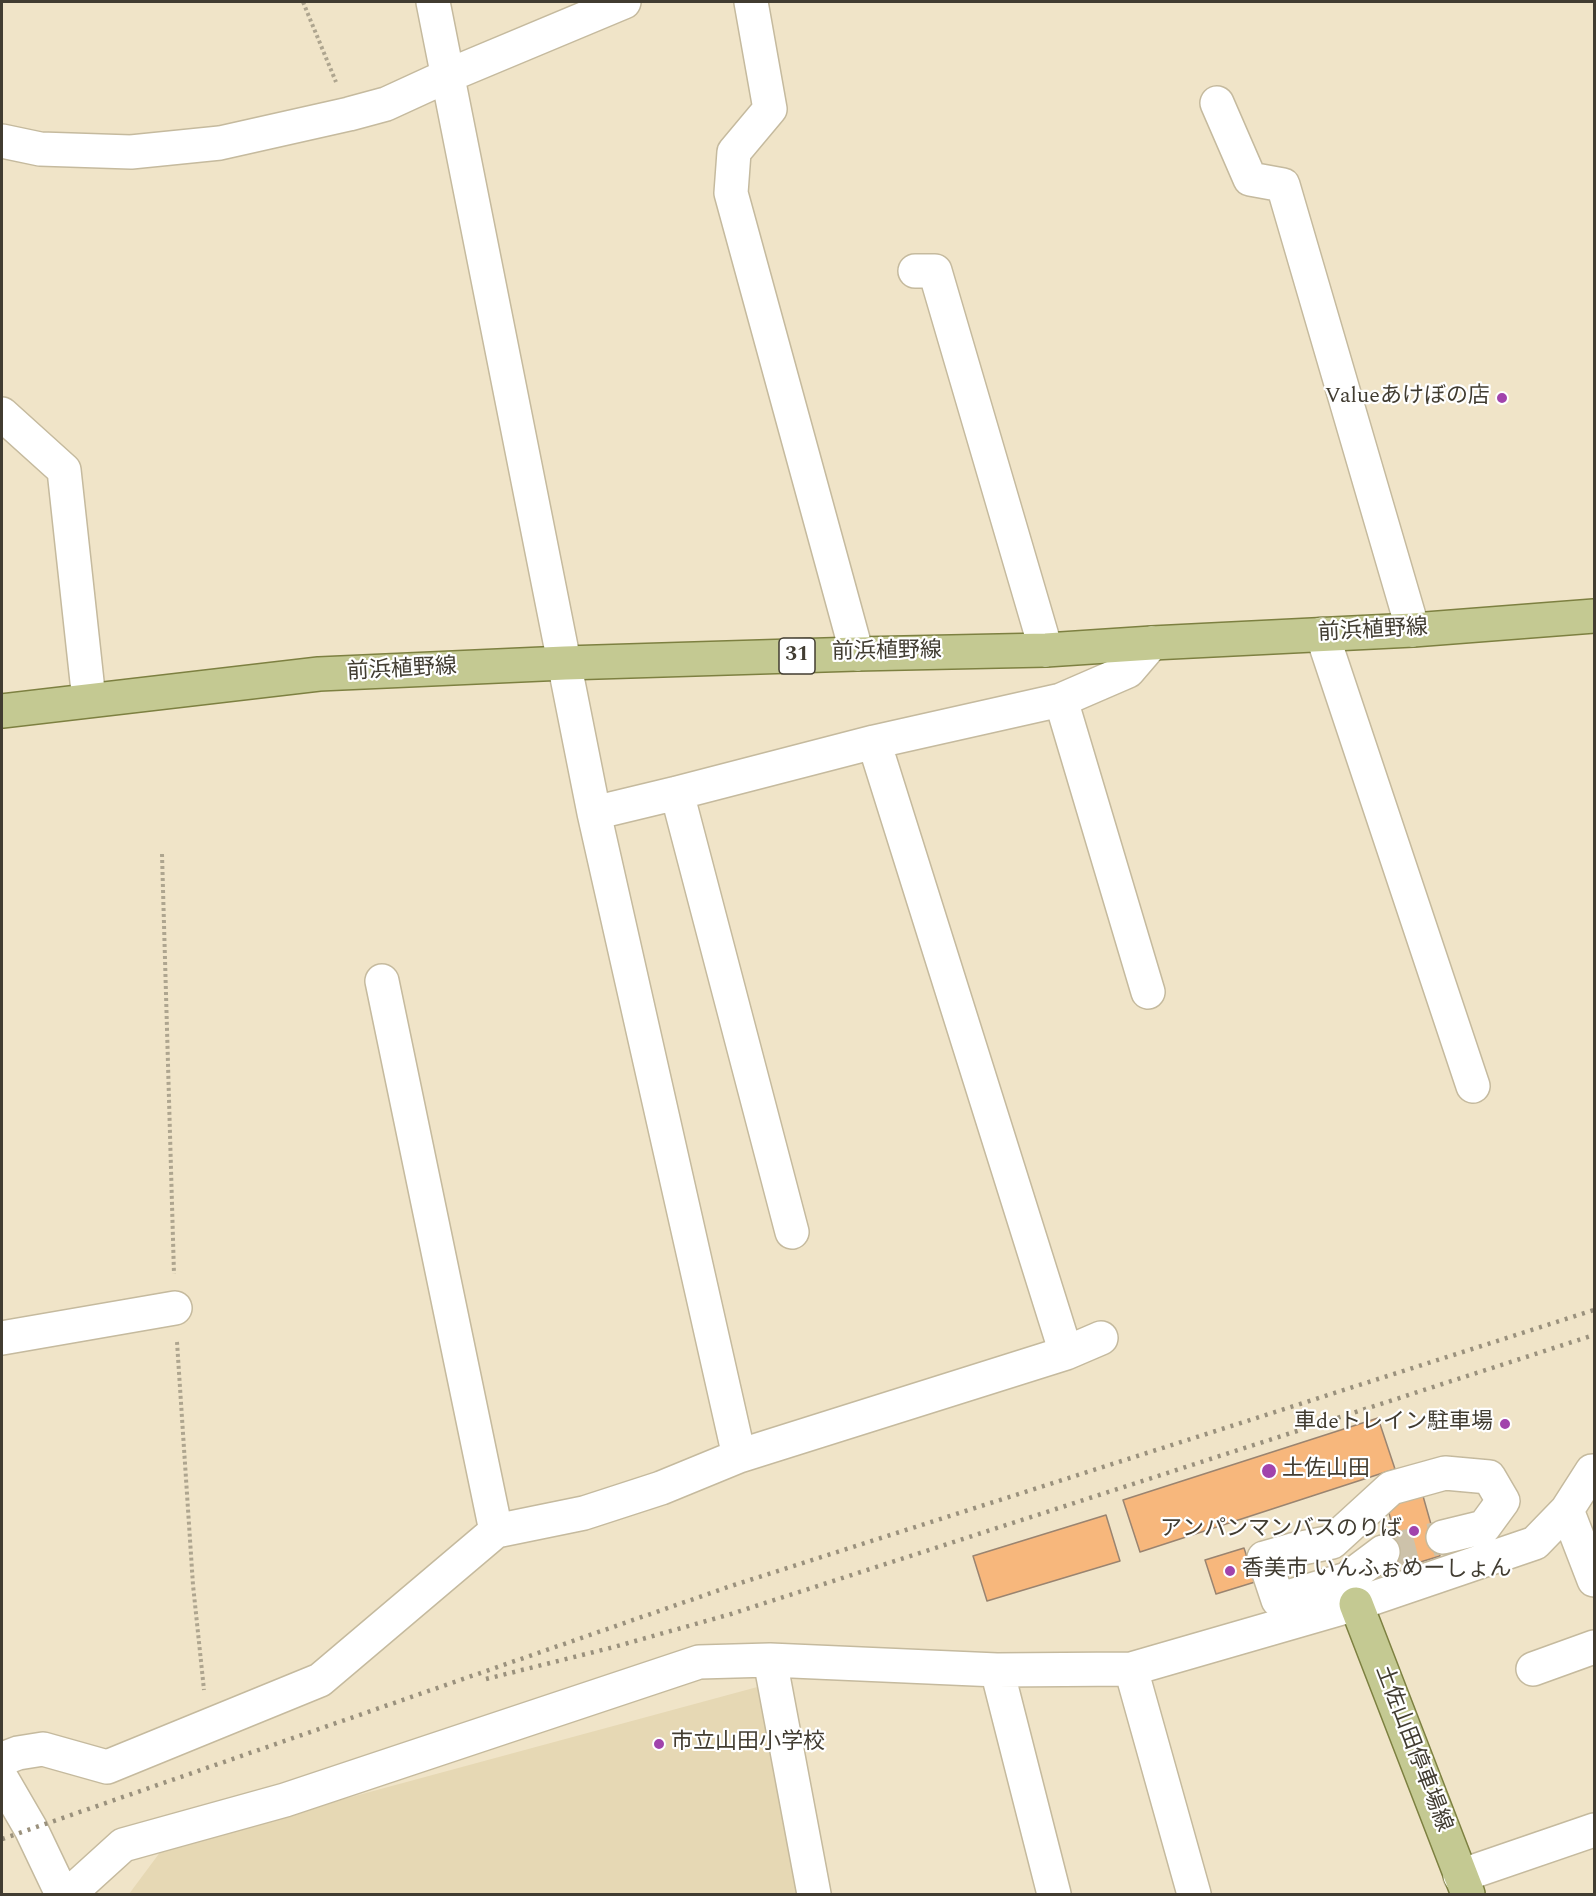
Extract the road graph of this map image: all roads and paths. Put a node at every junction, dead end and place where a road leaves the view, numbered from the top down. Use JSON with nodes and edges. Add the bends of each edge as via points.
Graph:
{"nodes":[{"id":1,"x":303,"y":2,"type":"edge"},
{"id":2,"x":433,"y":2,"type":"edge"},
{"id":3,"x":624,"y":2,"type":"edge"},
{"id":4,"x":751,"y":2,"type":"edge"},
{"id":5,"x":447,"y":76,"type":"junction"},
{"id":6,"x":1218,"y":103,"type":"dead end"},
{"id":7,"x":349,"y":114,"type":"junction"},
{"id":8,"x":2,"y":141,"type":"edge"},
{"id":9,"x":915,"y":271,"type":"dead end"},
{"id":10,"x":2,"y":414,"type":"edge"},
{"id":11,"x":1594,"y":616,"type":"edge"},
{"id":12,"x":1413,"y":630,"type":"junction"},
{"id":13,"x":1322,"y":634,"type":"junction"},
{"id":14,"x":1152,"y":643,"type":"junction"},
{"id":15,"x":1046,"y":650,"type":"junction"},
{"id":16,"x":857,"y":654,"type":"junction"},
{"id":17,"x":565,"y":663,"type":"junction"},
{"id":18,"x":89,"y":700,"type":"junction"},
{"id":19,"x":1061,"y":700,"type":"junction"},
{"id":20,"x":2,"y":711,"type":"edge"},
{"id":21,"x":874,"y":742,"type":"junction"},
{"id":22,"x":677,"y":793,"type":"junction"},
{"id":23,"x":594,"y":813,"type":"junction"},
{"id":24,"x":382,"y":981,"type":"dead end"},
{"id":25,"x":1148,"y":992,"type":"dead end"},
{"id":26,"x":1473,"y":1086,"type":"dead end"},
{"id":27,"x":792,"y":1233,"type":"dead end"},
{"id":28,"x":175,"y":1308,"type":"dead end"},
{"id":29,"x":2,"y":1338,"type":"edge"},
{"id":30,"x":1101,"y":1338,"type":"dead end"},
{"id":31,"x":1066,"y":1353,"type":"junction"},
{"id":32,"x":739,"y":1456,"type":"junction"},
{"id":33,"x":1594,"y":1471,"type":"edge"},
{"id":34,"x":1567,"y":1510,"type":"junction"},
{"id":35,"x":496,"y":1531,"type":"junction"},
{"id":36,"x":1443,"y":1537,"type":"tunnel mouth"},
{"id":37,"x":1332,"y":1542,"type":"junction"},
{"id":38,"x":1383,"y":1551,"type":"tunnel mouth"},
{"id":39,"x":1594,"y":1580,"type":"edge"},
{"id":40,"x":1351,"y":1591,"type":"junction"},
{"id":41,"x":1594,"y":1647,"type":"edge"},
{"id":42,"x":770,"y":1660,"type":"junction"},
{"id":43,"x":1131,"y":1669,"type":"junction"},
{"id":44,"x":1533,"y":1669,"type":"dead end"},
{"id":45,"x":997,"y":1670,"type":"junction"},
{"id":46,"x":2,"y":1759,"type":"edge"},
{"id":47,"x":2,"y":1779,"type":"edge"},
{"id":48,"x":1594,"y":1830,"type":"edge"},
{"id":49,"x":1464,"y":1885,"type":"edge"},
{"id":50,"x":62,"y":1894,"type":"edge"},
{"id":51,"x":69,"y":1894,"type":"edge"},
{"id":52,"x":814,"y":1894,"type":"edge"},
{"id":53,"x":1054,"y":1894,"type":"edge"},
{"id":54,"x":1194,"y":1894,"type":"edge"}],
"edges":[{"from":1,"to":7,"type":"path"},
{"from":2,"to":5,"type":"street"},
{"from":3,"to":5,"type":"street"},
{"from":4,"to":16,"type":"street","via":[[770,109],[734,152],[731,193]]},
{"from":5,"to":7,"type":"street","via":[[386,104]]},
{"from":5,"to":17,"type":"street"},
{"from":6,"to":12,"type":"street","via":[[1250,178],[1282,185]]},
{"from":7,"to":8,"type":"street","via":[[220,142],[131,152],[40,149]]},
{"from":9,"to":15,"type":"street","via":[[934,271]]},
{"from":10,"to":18,"type":"street","via":[[64,470]]},
{"from":11,"to":12,"type":"main road","name":"前浜植野線","number":"31"},
{"from":12,"to":13,"type":"main road","name":"前浜植野線","number":"31"},
{"from":13,"to":14,"type":"main road","name":"前浜植野線","number":"31"},
{"from":13,"to":26,"type":"street"},
{"from":14,"to":15,"type":"main road","name":"前浜植野線","number":"31"},
{"from":14,"to":19,"type":"street","via":[[1128,671]]},
{"from":15,"to":16,"type":"main road","name":"前浜植野線","number":"31"},
{"from":16,"to":17,"type":"main road","name":"前浜植野線","number":"31"},
{"from":17,"to":18,"type":"main road","name":"前浜植野線","number":"31","via":[[319,675]]},
{"from":17,"to":23,"type":"street"},
{"from":18,"to":20,"type":"main road","name":"前浜植野線","number":"31"},
{"from":19,"to":21,"type":"street"},
{"from":19,"to":25,"type":"street"},
{"from":21,"to":22,"type":"street"},
{"from":21,"to":31,"type":"street"},
{"from":22,"to":23,"type":"street"},
{"from":22,"to":27,"type":"street"},
{"from":23,"to":32,"type":"street"},
{"from":24,"to":35,"type":"street"},
{"from":28,"to":29,"type":"street"},
{"from":30,"to":31,"type":"street"},
{"from":31,"to":32,"type":"street"},
{"from":32,"to":35,"type":"street","via":[[661,1488],[584,1513]]},
{"from":33,"to":34,"type":"street"},
{"from":34,"to":39,"type":"street"},
{"from":34,"to":40,"type":"street","via":[[1535,1543]]},
{"from":35,"to":46,"type":"street","via":[[320,1680],[106,1767],[43,1749]]},
{"from":36,"to":37,"type":"street","via":[[1484,1527],[1503,1501],[1489,1477],[1445,1473],[1391,1488]]},
{"from":37,"to":40,"type":"street"},
{"from":37,"to":40,"type":"street","via":[[1264,1558],[1278,1600]]},
{"from":38,"to":40,"type":"street"},
{"from":40,"to":43,"type":"street"},
{"from":40,"to":49,"type":"main road","name":"土佐山田停車場線"},
{"from":41,"to":44,"type":"street"},
{"from":42,"to":45,"type":"street"},
{"from":42,"to":51,"type":"street","via":[[699,1662],[285,1800],[123,1845]]},
{"from":42,"to":52,"type":"street"},
{"from":43,"to":45,"type":"street"},
{"from":43,"to":54,"type":"street"},
{"from":45,"to":53,"type":"street"},
{"from":47,"to":50,"type":"street"},
{"from":48,"to":49,"type":"street"}]}
